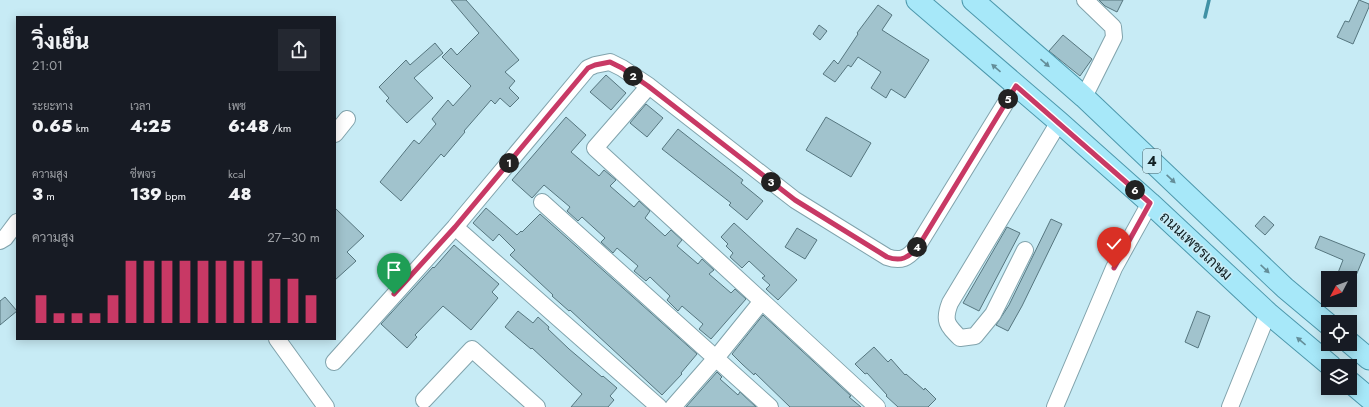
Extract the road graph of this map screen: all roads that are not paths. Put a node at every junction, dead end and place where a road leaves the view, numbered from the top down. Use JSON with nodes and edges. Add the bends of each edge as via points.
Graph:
{"nodes":[{"id":1,"x":917,"y":0,"type":"edge"},
{"id":2,"x":973,"y":0,"type":"edge"},
{"id":3,"x":1085,"y":0,"type":"edge"},
{"id":4,"x":648,"y":86,"type":"junction"},
{"id":5,"x":1016,"y":86,"type":"junction"},
{"id":6,"x":1084,"y":97,"type":"junction"},
{"id":7,"x":347,"y":119,"type":"dead end"},
{"id":8,"x":1059,"y":122,"type":"junction"},
{"id":9,"x":336,"y":133,"type":"edge"},
{"id":10,"x":542,"y":202,"type":"dead end"},
{"id":11,"x":1150,"y":203,"type":"junction"},
{"id":12,"x":16,"y":223,"type":"edge"},
{"id":13,"x":455,"y":227,"type":"junction"},
{"id":14,"x":0,"y":241,"type":"edge"},
{"id":15,"x":1025,"y":250,"type":"dead end"},
{"id":16,"x":762,"y":301,"type":"junction"},
{"id":17,"x":1268,"y":313,"type":"junction"},
{"id":18,"x":1321,"y":318,"type":"edge"},
{"id":19,"x":278,"y":340,"type":"edge"},
{"id":20,"x":1357,"y":349,"type":"edge"},
{"id":21,"x":716,"y":358,"type":"junction"},
{"id":22,"x":1323,"y":359,"type":"edge"},
{"id":23,"x":1369,"y":359,"type":"edge"},
{"id":24,"x":334,"y":362,"type":"dead end"},
{"id":25,"x":1357,"y":388,"type":"edge"},
{"id":26,"x":1369,"y":398,"type":"edge"},
{"id":27,"x":424,"y":400,"type":"dead end"},
{"id":28,"x":529,"y":404,"type":"edge"},
{"id":29,"x":326,"y":407,"type":"edge"},
{"id":30,"x":658,"y":407,"type":"edge"},
{"id":31,"x":673,"y":407,"type":"edge"},
{"id":32,"x":770,"y":407,"type":"edge"},
{"id":33,"x":877,"y":407,"type":"edge"},
{"id":34,"x":1055,"y":407,"type":"edge"},
{"id":35,"x":1230,"y":407,"type":"edge"}],
"edges":[{"from":5,"to":1,"type":"main road","name":"ถนนเพชรเกษม","number":"4","one_way":true},
{"from":2,"to":6,"type":"main road","name":"ถนนเพชรเกษม","number":"4","one_way":true},
{"from":3,"to":6,"type":"street","via":[[1113,27],[1114,37]]},
{"from":4,"to":5,"type":"street","via":[[795,200],[895,260],[904,259],[918,247]]},
{"from":4,"to":13,"type":"street","via":[[610,62],[588,68]]},
{"from":4,"to":16,"type":"street","via":[[595,148]]},
{"from":5,"to":8,"type":"main road","name":"ถนนเพชรเกษม","number":"4"},
{"from":6,"to":18,"type":"main road","name":"ถนนเพชรเกษม","number":"4","one_way":true},
{"from":7,"to":9,"type":"street"},
{"from":8,"to":11,"type":"main road","name":"ถนนเพชรเกษม","number":"4"},
{"from":8,"to":15,"type":"street","via":[[950,303],[945,315],[948,326],[960,338],[975,336],[993,314]]},
{"from":10,"to":21,"type":"street"},
{"from":11,"to":17,"type":"main road","name":"ถนนเพชรเกษม","number":"4"},
{"from":11,"to":34,"type":"street","via":[[1114,268]]},
{"from":12,"to":14,"type":"street"},
{"from":13,"to":24,"type":"street"},
{"from":13,"to":30,"type":"street"},
{"from":16,"to":21,"type":"street"},
{"from":16,"to":33,"type":"street"},
{"from":22,"to":17,"type":"main road","name":"ถนนเพชรเกษม","number":"4","one_way":true},
{"from":17,"to":35,"type":"street"},
{"from":19,"to":29,"type":"street"},
{"from":20,"to":23,"type":"main road"},
{"from":21,"to":31,"type":"street"},
{"from":21,"to":32,"type":"street"},
{"from":25,"to":26,"type":"main road"},
{"from":27,"to":28,"type":"street","via":[[472,349]]}]}
